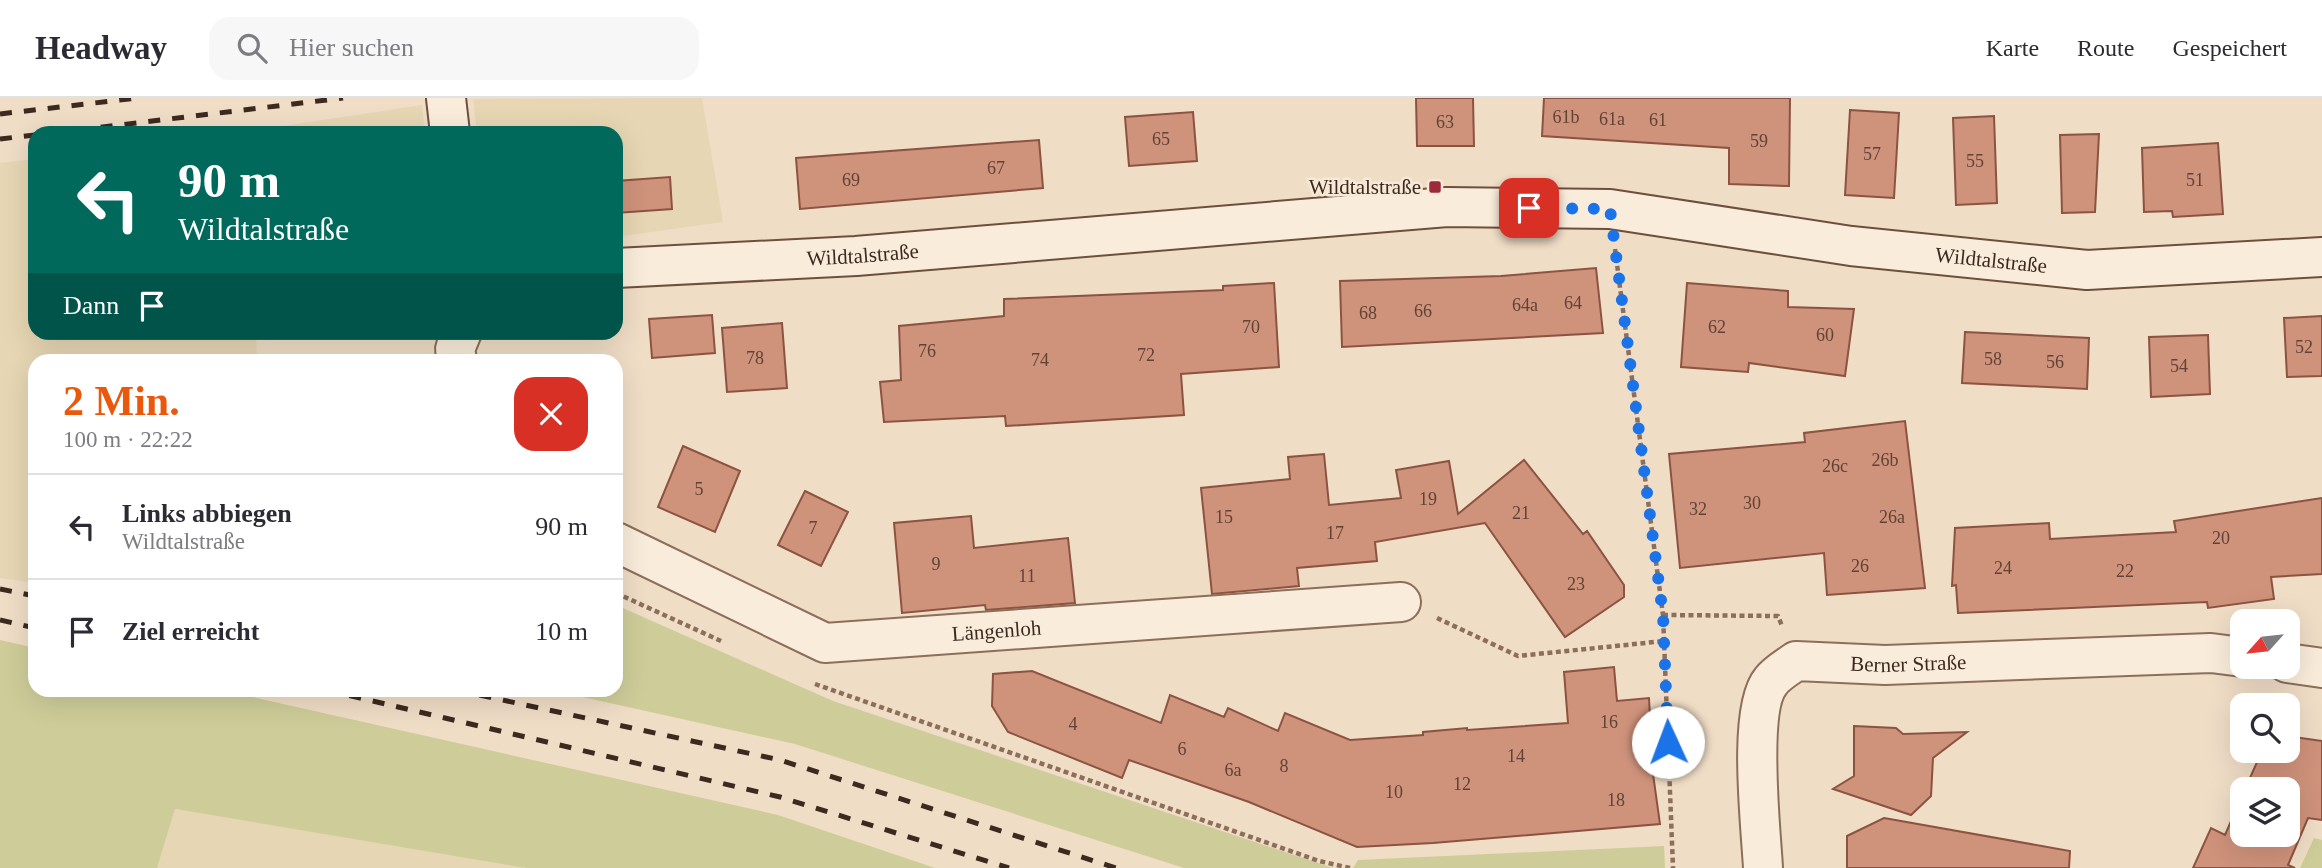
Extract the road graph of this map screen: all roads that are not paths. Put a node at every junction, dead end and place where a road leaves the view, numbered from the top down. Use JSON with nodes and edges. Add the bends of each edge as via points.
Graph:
{"nodes":[{"id":1,"x":446,"y":98,"type":"edge"},
{"id":2,"x":449,"y":126,"type":"edge"},
{"id":3,"x":2322,"y":257,"type":"edge"},
{"id":4,"x":623,"y":268,"type":"edge"},
{"id":5,"x":623,"y":545,"type":"edge"},
{"id":6,"x":1401,"y":602,"type":"road end"},
{"id":7,"x":2230,"y":655,"type":"edge"},
{"id":8,"x":2300,"y":665,"type":"edge"},
{"id":9,"x":2322,"y":668,"type":"edge"},
{"id":10,"x":1763,"y":868,"type":"edge"}],
"edges":[{"from":1,"to":2,"type":"street"},
{"from":3,"to":4,"type":"street","name":"Wildtalstraße","via":[[2087,270],[1852,246],[1610,209],[1447,207],[856,256]]},
{"from":5,"to":6,"type":"street","name":"Längenloh","via":[[825,643]]},
{"from":7,"to":10,"type":"street","name":"Berner Straße","via":[[1885,665],[1796,661],[1769,682],[1759,717]]},
{"from":8,"to":9,"type":"street"}]}
